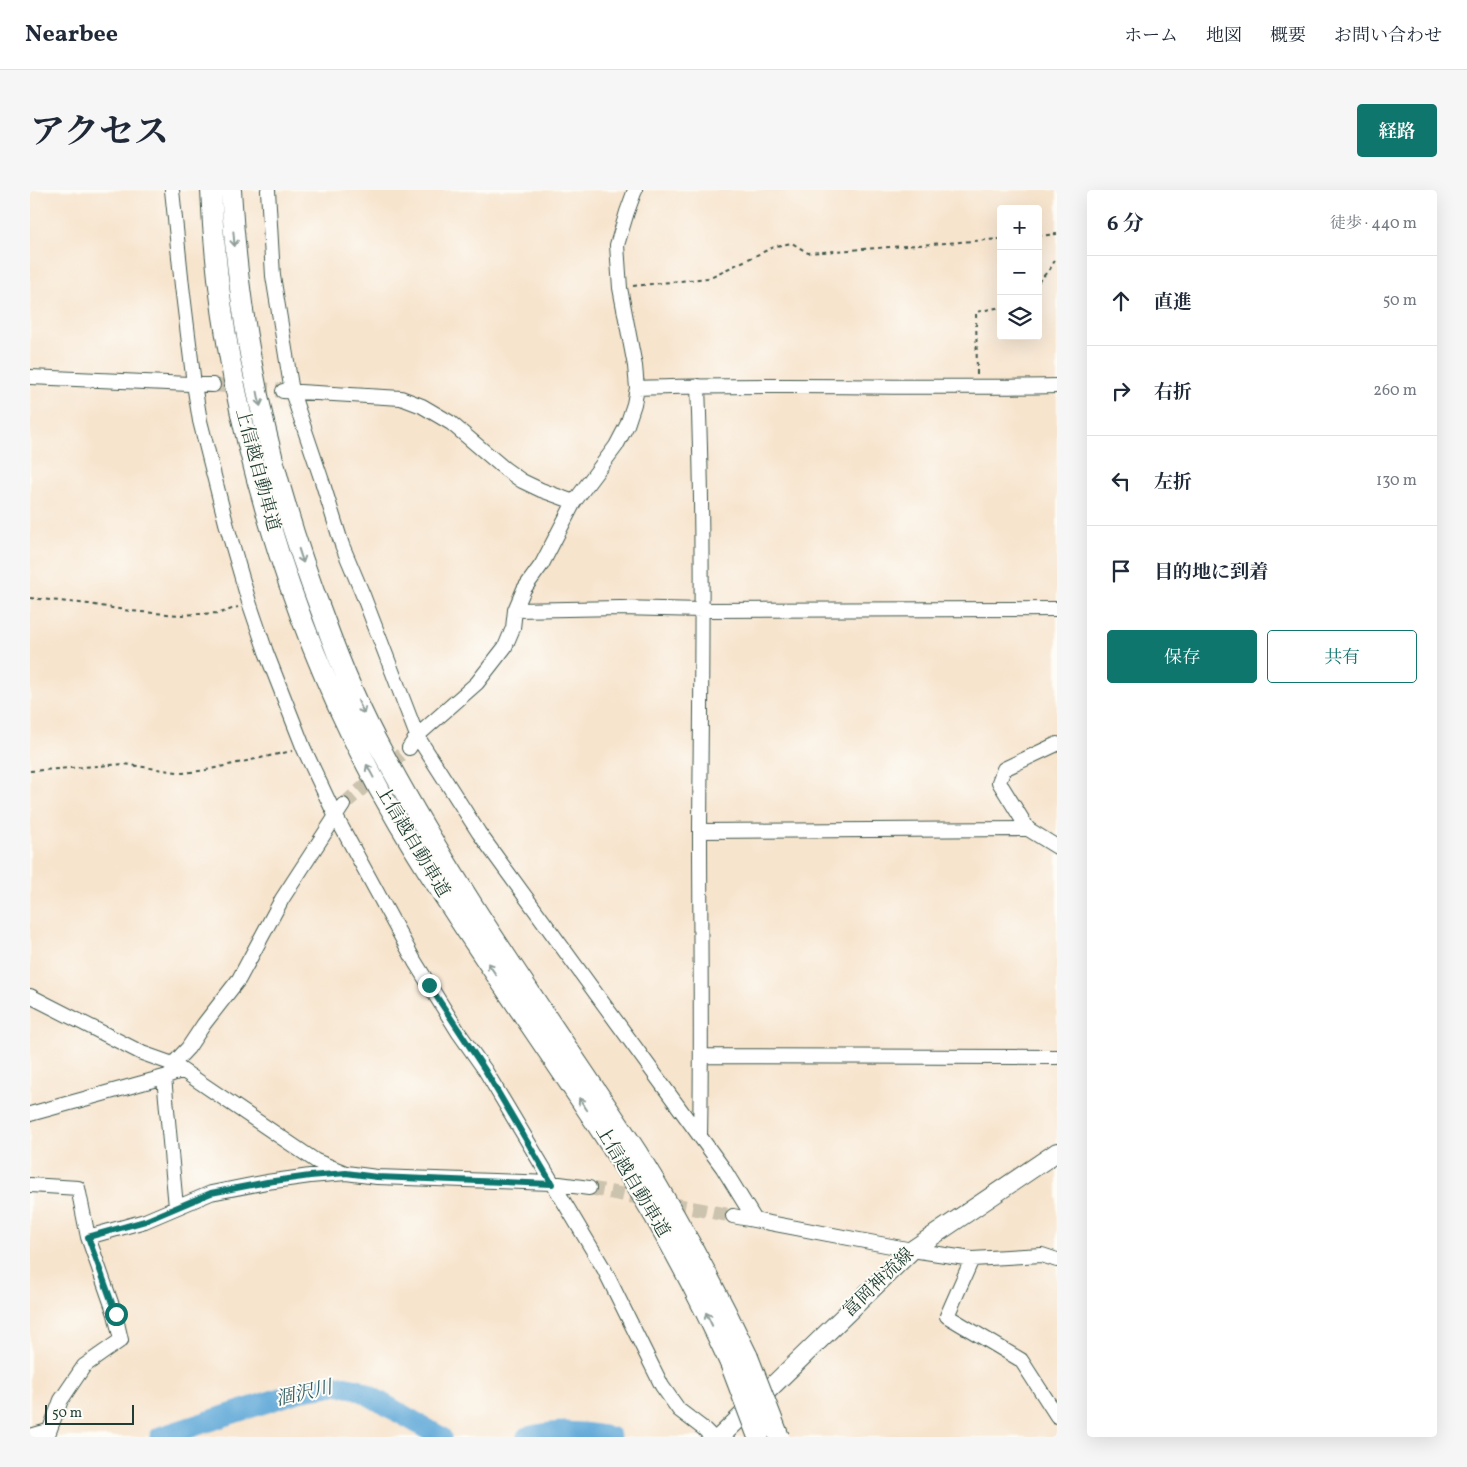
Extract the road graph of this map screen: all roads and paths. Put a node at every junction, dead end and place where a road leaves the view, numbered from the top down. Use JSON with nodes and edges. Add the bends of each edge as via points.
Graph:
{"nodes":[{"id":1,"x":172,"y":190,"type":"edge"},
{"id":2,"x":211,"y":190,"type":"edge"},
{"id":3,"x":230,"y":190,"type":"edge"},
{"id":4,"x":268,"y":190,"type":"edge"},
{"id":5,"x":635,"y":190,"type":"edge"},
{"id":6,"x":1057,"y":234,"type":"edge"},
{"id":7,"x":1042,"y":236,"type":"edge"},
{"id":8,"x":997,"y":239,"type":"edge"},
{"id":9,"x":1057,"y":257,"type":"edge"},
{"id":10,"x":1042,"y":278,"type":"edge"},
{"id":11,"x":620,"y":288,"type":"junction"},
{"id":12,"x":997,"y":308,"type":"edge"},
{"id":13,"x":30,"y":377,"type":"edge"},
{"id":14,"x":194,"y":384,"type":"junction"},
{"id":15,"x":213,"y":385,"type":"tunnel mouth"},
{"id":16,"x":698,"y":386,"type":"junction"},
{"id":17,"x":1057,"y":386,"type":"edge"},
{"id":18,"x":637,"y":388,"type":"junction"},
{"id":19,"x":978,"y":388,"type":"junction"},
{"id":20,"x":287,"y":391,"type":"junction"},
{"id":21,"x":574,"y":502,"type":"junction"},
{"id":22,"x":30,"y":598,"type":"edge"},
{"id":23,"x":249,"y":602,"type":"junction"},
{"id":24,"x":515,"y":610,"type":"junction"},
{"id":25,"x":702,"y":610,"type":"junction"},
{"id":26,"x":1057,"y":610,"type":"edge"},
{"id":27,"x":413,"y":742,"type":"junction"},
{"id":28,"x":1057,"y":744,"type":"edge"},
{"id":29,"x":304,"y":749,"type":"junction"},
{"id":30,"x":30,"y":771,"type":"edge"},
{"id":31,"x":339,"y":810,"type":"junction"},
{"id":32,"x":1028,"y":829,"type":"junction"},
{"id":33,"x":700,"y":831,"type":"junction"},
{"id":34,"x":1057,"y":847,"type":"edge"},
{"id":35,"x":30,"y":996,"type":"edge"},
{"id":36,"x":702,"y":1056,"type":"junction"},
{"id":37,"x":1057,"y":1056,"type":"edge"},
{"id":38,"x":177,"y":1068,"type":"junction"},
{"id":39,"x":164,"y":1078,"type":"junction"},
{"id":40,"x":30,"y":1114,"type":"edge"},
{"id":41,"x":700,"y":1136,"type":"junction"},
{"id":42,"x":1057,"y":1152,"type":"edge"},
{"id":43,"x":346,"y":1173,"type":"junction"},
{"id":44,"x":552,"y":1184,"type":"junction"},
{"id":45,"x":30,"y":1185,"type":"edge"},
{"id":46,"x":589,"y":1188,"type":"tunnel mouth"},
{"id":47,"x":176,"y":1208,"type":"junction"},
{"id":48,"x":733,"y":1216,"type":"tunnel mouth"},
{"id":49,"x":755,"y":1220,"type":"junction"},
{"id":50,"x":88,"y":1237,"type":"junction"},
{"id":51,"x":912,"y":1250,"type":"junction"},
{"id":52,"x":972,"y":1259,"type":"junction"},
{"id":53,"x":1057,"y":1260,"type":"edge"},
{"id":54,"x":739,"y":1360,"type":"junction"},
{"id":55,"x":1057,"y":1416,"type":"edge"},
{"id":56,"x":48,"y":1434,"type":"edge"},
{"id":57,"x":30,"y":1436,"type":"edge"},
{"id":58,"x":712,"y":1437,"type":"edge"},
{"id":59,"x":720,"y":1437,"type":"edge"},
{"id":60,"x":758,"y":1437,"type":"edge"},
{"id":61,"x":779,"y":1437,"type":"edge"}],
"edges":[{"from":1,"to":14,"type":"street"},
{"from":54,"to":2,"type":"highway","name":"上信越自動車道","one_way":true,"via":[[706,1313],[653,1215],[598,1126],[430,875],[388,804],[339,709],[275,540],[243,424],[222,304]]},
{"from":3,"to":54,"type":"highway","name":"上信越自動車道","one_way":true,"via":[[241,299],[259,403],[276,472],[310,582],[355,695],[382,752],[446,861],[633,1146],[697,1253],[724,1306]]},
{"from":4,"to":20,"type":"street","via":[[273,276]]},
{"from":5,"to":11,"type":"street","via":[[617,245]]},
{"from":6,"to":7,"type":"path"},
{"from":8,"to":11,"type":"path","via":[[808,253],[792,243],[776,246],[708,278]]},
{"from":9,"to":10,"type":"path"},
{"from":11,"to":18,"type":"street"},
{"from":12,"to":19,"type":"path","via":[[976,312]]},
{"from":13,"to":14,"type":"street"},
{"from":14,"to":15,"type":"street"},
{"from":14,"to":23,"type":"street","via":[[226,523]]},
{"from":16,"to":18,"type":"street"},
{"from":16,"to":19,"type":"street"},
{"from":16,"to":25,"type":"street"},
{"from":17,"to":19,"type":"street"},
{"from":18,"to":21,"type":"street","via":[[627,425],[616,446]]},
{"from":20,"to":21,"type":"street","via":[[401,398],[415,403],[451,423],[522,481]]},
{"from":20,"to":27,"type":"street","via":[[363,595]]},
{"from":21,"to":24,"type":"street","via":[[542,564],[524,588]]},
{"from":22,"to":23,"type":"path","via":[[179,615],[229,611]]},
{"from":23,"to":29,"type":"street"},
{"from":24,"to":25,"type":"street"},
{"from":24,"to":27,"type":"street","via":[[513,628],[505,647],[477,683]]},
{"from":25,"to":26,"type":"street"},
{"from":25,"to":33,"type":"street"},
{"from":27,"to":41,"type":"street"},
{"from":28,"to":32,"type":"street","via":[[1004,769],[999,782]]},
{"from":29,"to":30,"type":"path","via":[[183,773],[124,764]]},
{"from":29,"to":31,"type":"street"},
{"from":31,"to":38,"type":"street","via":[[282,899],[239,979],[204,1024]]},
{"from":31,"to":44,"type":"street","via":[[414,962],[485,1070]]},
{"from":32,"to":33,"type":"street"},
{"from":32,"to":34,"type":"street"},
{"from":33,"to":36,"type":"street"},
{"from":35,"to":38,"type":"street"},
{"from":36,"to":37,"type":"street"},
{"from":36,"to":41,"type":"street"},
{"from":38,"to":39,"type":"street"},
{"from":38,"to":43,"type":"street","via":[[316,1161]]},
{"from":39,"to":40,"type":"street"},
{"from":39,"to":47,"type":"street"},
{"from":41,"to":49,"type":"street"},
{"from":42,"to":51,"type":"main road","name":"富岡神流線"},
{"from":43,"to":44,"type":"street"},
{"from":43,"to":47,"type":"street","via":[[267,1182],[211,1193]]},
{"from":44,"to":46,"type":"street"},
{"from":44,"to":58,"type":"street","via":[[604,1269],[662,1386],[679,1410]]},
{"from":45,"to":50,"type":"street","via":[[78,1188]]},
{"from":47,"to":50,"type":"street","via":[[145,1221]]},
{"from":48,"to":49,"type":"street"},
{"from":49,"to":51,"type":"street"},
{"from":50,"to":56,"type":"street","via":[[116,1314],[121,1340],[84,1366],[61,1400]]},
{"from":51,"to":52,"type":"street"},
{"from":51,"to":59,"type":"main road","name":"富岡神流線"},
{"from":52,"to":53,"type":"street","via":[[1042,1256]]},
{"from":52,"to":55,"type":"street","via":[[947,1316],[1021,1360]]},
{"from":54,"to":60,"type":"highway","name":"上信越自動車道","bridge":true},
{"from":54,"to":61,"type":"highway","name":"上信越自動車道","bridge":true},
{"from":56,"to":57,"type":"street"}]}
